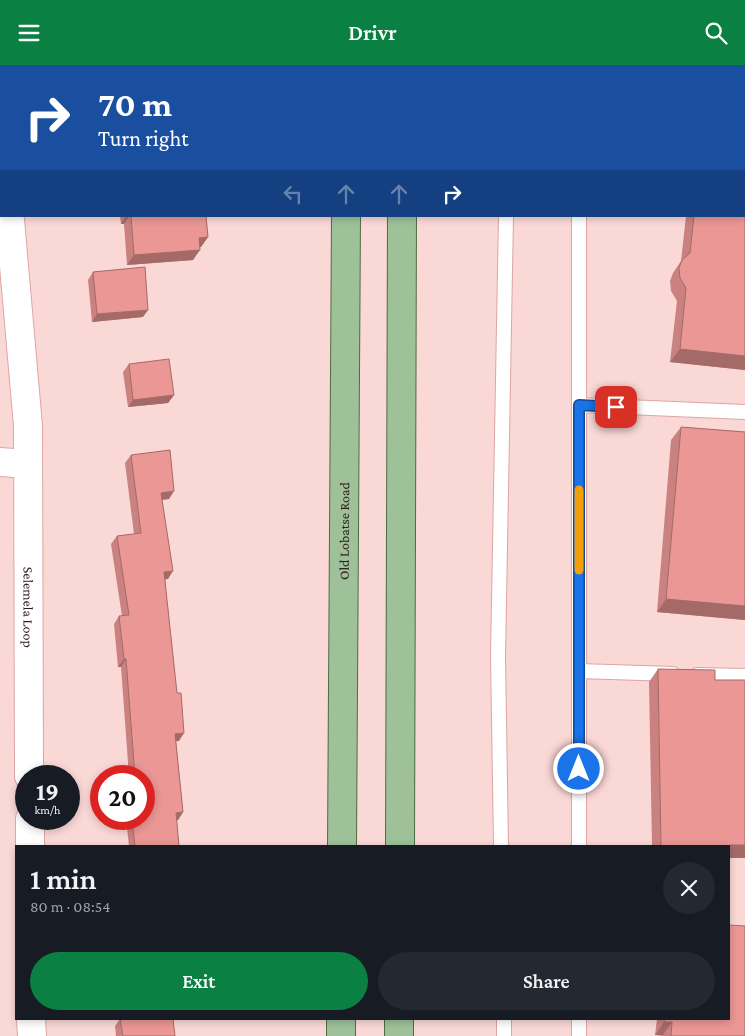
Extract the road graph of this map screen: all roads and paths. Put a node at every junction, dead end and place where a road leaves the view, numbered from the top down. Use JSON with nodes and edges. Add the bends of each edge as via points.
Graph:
{"nodes":[{"id":1,"x":346,"y":217,"type":"edge"},
{"id":2,"x":402,"y":217,"type":"edge"},
{"id":3,"x":506,"y":217,"type":"edge"},
{"id":4,"x":579,"y":217,"type":"edge"},
{"id":5,"x":10,"y":220,"type":"dead end"},
{"id":6,"x":579,"y":405,"type":"junction"},
{"id":7,"x":745,"y":413,"type":"edge"},
{"id":8,"x":0,"y":462,"type":"edge"},
{"id":9,"x":27,"y":464,"type":"junction"},
{"id":10,"x":579,"y":671,"type":"junction"},
{"id":11,"x":745,"y":676,"type":"edge"},
{"id":12,"x":29,"y":765,"type":"edge"},
{"id":13,"x":30,"y":830,"type":"edge"},
{"id":14,"x":30,"y":845,"type":"edge"},
{"id":15,"x":342,"y":845,"type":"edge"},
{"id":16,"x":400,"y":845,"type":"edge"},
{"id":17,"x":501,"y":845,"type":"edge"},
{"id":18,"x":579,"y":845,"type":"edge"},
{"id":19,"x":31,"y":1020,"type":"edge"},
{"id":20,"x":341,"y":1020,"type":"edge"},
{"id":21,"x":399,"y":1020,"type":"edge"},
{"id":22,"x":504,"y":1020,"type":"edge"},
{"id":23,"x":579,"y":1020,"type":"edge"},
{"id":24,"x":32,"y":1036,"type":"edge"},
{"id":25,"x":341,"y":1036,"type":"edge"},
{"id":26,"x":399,"y":1036,"type":"edge"},
{"id":27,"x":504,"y":1036,"type":"edge"},
{"id":28,"x":579,"y":1036,"type":"edge"}],
"edges":[{"from":1,"to":15,"type":"main road","name":"Old Lobatse Road"},
{"from":2,"to":16,"type":"main road"},
{"from":3,"to":17,"type":"lane","via":[[498,656]]},
{"from":4,"to":6,"type":"lane"},
{"from":5,"to":9,"type":"street","name":"Selemela Loop","via":[[28,425]]},
{"from":6,"to":7,"type":"lane"},
{"from":6,"to":10,"type":"lane"},
{"from":8,"to":9,"type":"street"},
{"from":9,"to":12,"type":"street","name":"Selemela Loop"},
{"from":10,"to":11,"type":"lane"},
{"from":10,"to":18,"type":"lane"},
{"from":13,"to":14,"type":"street"},
{"from":19,"to":24,"type":"street"},
{"from":20,"to":25,"type":"main road"},
{"from":21,"to":26,"type":"main road"},
{"from":22,"to":27,"type":"lane"},
{"from":23,"to":28,"type":"lane"}]}
